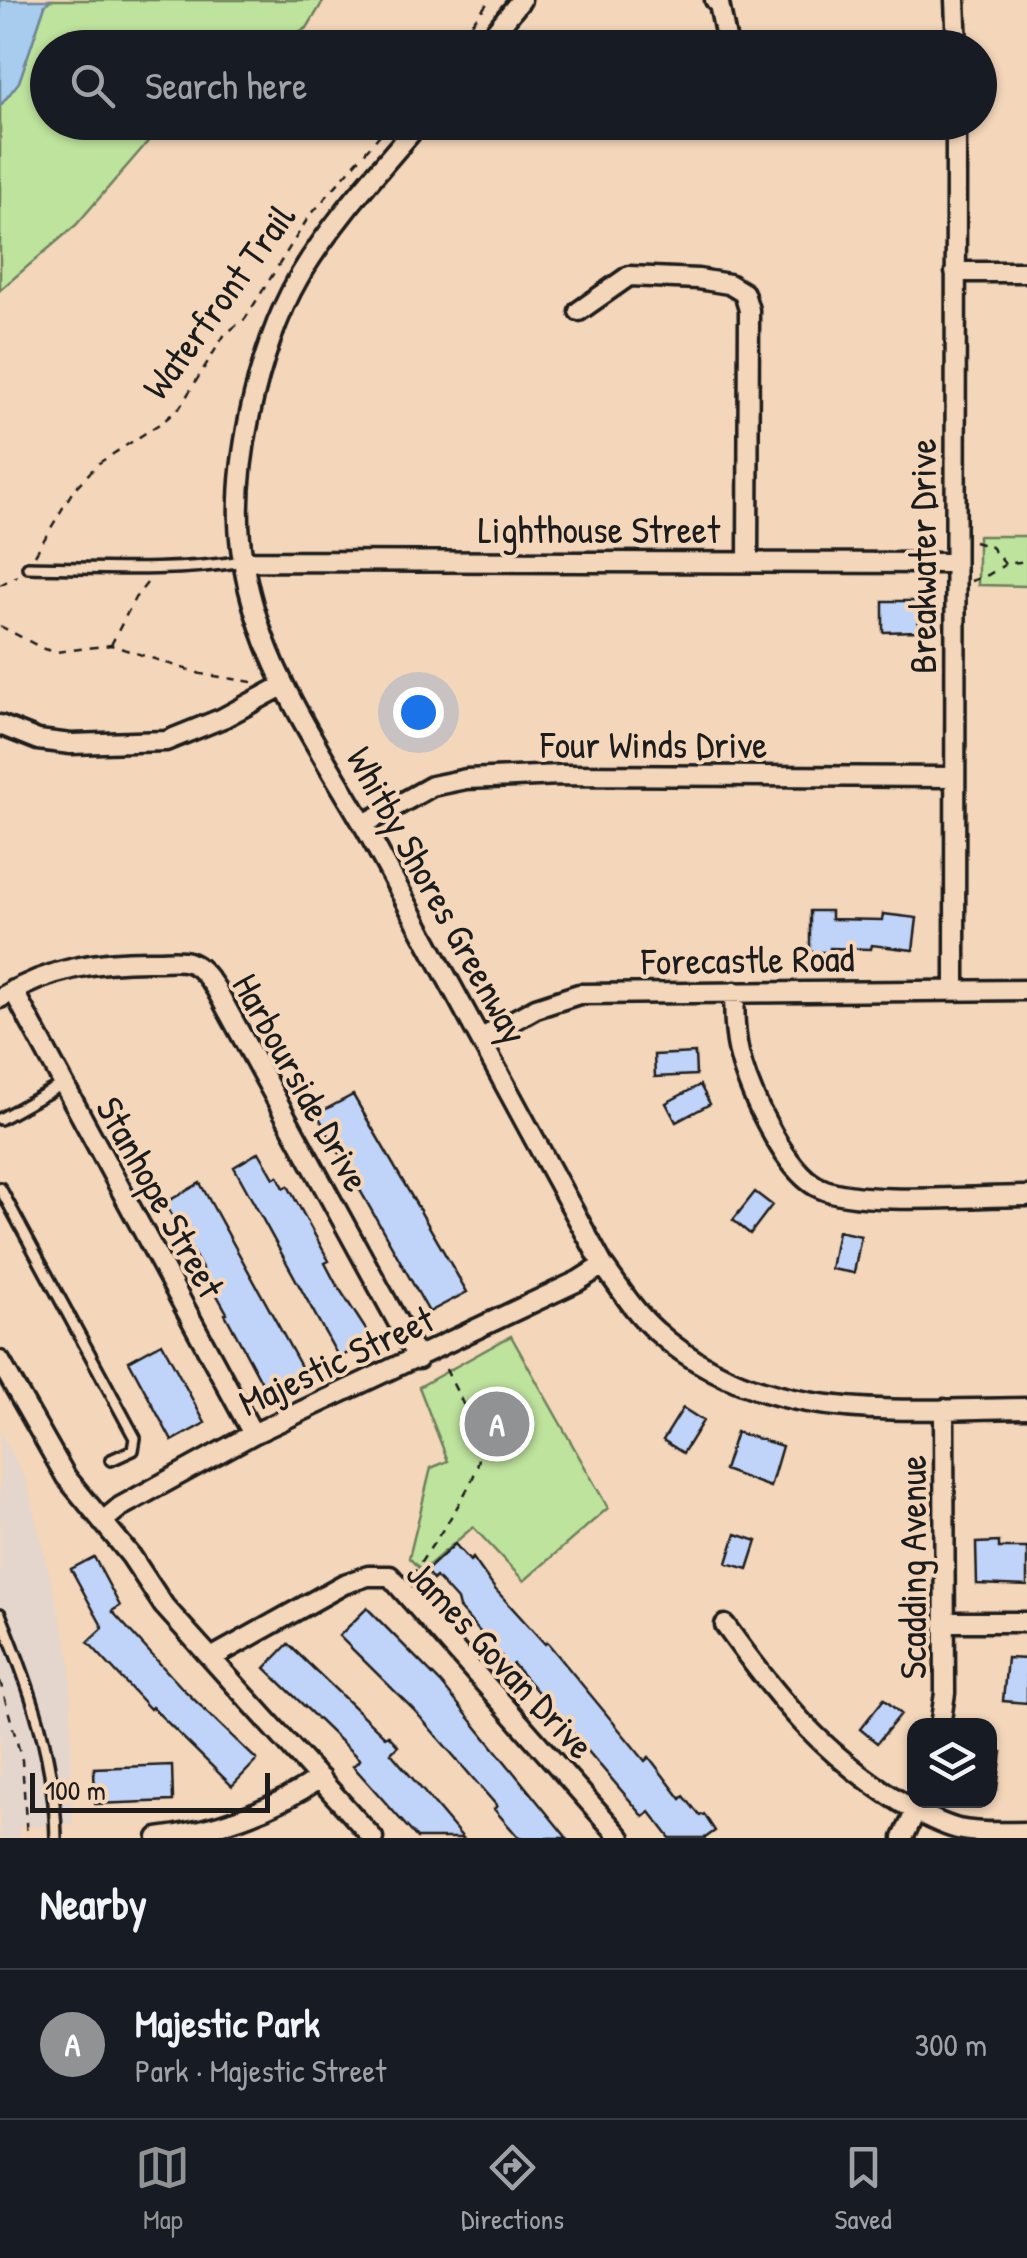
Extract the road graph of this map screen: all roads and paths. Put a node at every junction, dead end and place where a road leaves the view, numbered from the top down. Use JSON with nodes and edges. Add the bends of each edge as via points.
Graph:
{"nodes":[{"id":1,"x":490,"y":0,"type":"edge"},
{"id":2,"x":520,"y":0,"type":"edge"},
{"id":3,"x":715,"y":0,"type":"edge"},
{"id":4,"x":955,"y":0,"type":"edge"},
{"id":5,"x":466,"y":30,"type":"edge"},
{"id":6,"x":496,"y":30,"type":"edge"},
{"id":7,"x":724,"y":30,"type":"edge"},
{"id":8,"x":956,"y":30,"type":"edge"},
{"id":9,"x":375,"y":140,"type":"edge"},
{"id":10,"x":405,"y":140,"type":"edge"},
{"id":11,"x":956,"y":140,"type":"edge"},
{"id":12,"x":955,"y":272,"type":"junction"},
{"id":13,"x":1027,"y":272,"type":"edge"},
{"id":14,"x":578,"y":311,"type":"dead end"},
{"id":15,"x":967,"y":542,"type":"dead end"},
{"id":16,"x":243,"y":561,"type":"junction"},
{"id":17,"x":1027,"y":561,"type":"edge"},
{"id":18,"x":748,"y":562,"type":"junction"},
{"id":19,"x":954,"y":563,"type":"junction"},
{"id":20,"x":1005,"y":564,"type":"junction"},
{"id":21,"x":28,"y":567,"type":"junction"},
{"id":22,"x":162,"y":568,"type":"junction"},
{"id":23,"x":966,"y":581,"type":"dead end"},
{"id":24,"x":0,"y":586,"type":"edge"},
{"id":25,"x":0,"y":626,"type":"edge"},
{"id":26,"x":111,"y":645,"type":"junction"},
{"id":27,"x":253,"y":682,"type":"dead end"},
{"id":28,"x":284,"y":685,"type":"junction"},
{"id":29,"x":0,"y":724,"type":"edge"},
{"id":30,"x":955,"y":777,"type":"junction"},
{"id":31,"x":364,"y":824,"type":"junction"},
{"id":32,"x":955,"y":990,"type":"junction"},
{"id":33,"x":1027,"y":990,"type":"edge"},
{"id":34,"x":735,"y":992,"type":"junction"},
{"id":35,"x":6,"y":994,"type":"edge"},
{"id":36,"x":480,"y":1038,"type":"junction"},
{"id":37,"x":62,"y":1085,"type":"junction"},
{"id":38,"x":0,"y":1119,"type":"edge"},
{"id":39,"x":0,"y":1188,"type":"edge"},
{"id":40,"x":1027,"y":1196,"type":"edge"},
{"id":41,"x":603,"y":1265,"type":"junction"},
{"id":42,"x":418,"y":1359,"type":"junction"},
{"id":43,"x":441,"y":1359,"type":"dead end"},
{"id":44,"x":0,"y":1361,"type":"edge"},
{"id":45,"x":1027,"y":1408,"type":"edge"},
{"id":46,"x":944,"y":1409,"type":"junction"},
{"id":47,"x":253,"y":1434,"type":"junction"},
{"id":48,"x":111,"y":1460,"type":"dead end"},
{"id":49,"x":102,"y":1522,"type":"junction"},
{"id":50,"x":403,"y":1590,"type":"junction"},
{"id":51,"x":0,"y":1614,"type":"edge"},
{"id":52,"x":944,"y":1622,"type":"junction"},
{"id":53,"x":1027,"y":1622,"type":"edge"},
{"id":54,"x":725,"y":1625,"type":"dead end"},
{"id":55,"x":211,"y":1658,"type":"junction"},
{"id":56,"x":0,"y":1681,"type":"edge"},
{"id":57,"x":941,"y":1718,"type":"edge"},
{"id":58,"x":320,"y":1778,"type":"junction"},
{"id":59,"x":907,"y":1800,"type":"edge"},
{"id":60,"x":918,"y":1808,"type":"edge"},
{"id":61,"x":922,"y":1808,"type":"edge"},
{"id":62,"x":1027,"y":1832,"type":"edge"},
{"id":63,"x":27,"y":1838,"type":"edge"},
{"id":64,"x":56,"y":1838,"type":"edge"},
{"id":65,"x":158,"y":1838,"type":"edge"},
{"id":66,"x":372,"y":1838,"type":"edge"},
{"id":67,"x":621,"y":1838,"type":"edge"},
{"id":68,"x":903,"y":1838,"type":"edge"}],
"edges":[{"from":1,"to":5,"type":"path"},
{"from":2,"to":6,"type":"street"},
{"from":3,"to":7,"type":"street"},
{"from":4,"to":8,"type":"street"},
{"from":9,"to":21,"type":"path","name":"Waterfront Trail","via":[[308,218],[180,407],[74,489]]},
{"from":10,"to":16,"type":"street","name":"Whitby Shores Greenway","via":[[297,280],[258,372],[245,448]]},
{"from":11,"to":12,"type":"street","name":"Breakwater Drive"},
{"from":12,"to":13,"type":"street"},
{"from":12,"to":19,"type":"street","name":"Breakwater Drive"},
{"from":14,"to":18,"type":"street","via":[[629,276],[698,278],[744,292]]},
{"from":15,"to":20,"type":"path","via":[[992,547]]},
{"from":16,"to":18,"type":"street","name":"Lighthouse Street"},
{"from":16,"to":22,"type":"lane"},
{"from":16,"to":28,"type":"street","name":"Whitby Shores Greenway"},
{"from":17,"to":20,"type":"path"},
{"from":18,"to":19,"type":"street","name":"Lighthouse Street"},
{"from":19,"to":30,"type":"street","name":"Breakwater Drive"},
{"from":20,"to":23,"type":"path"},
{"from":21,"to":22,"type":"lane"},
{"from":21,"to":24,"type":"path","name":"Waterfront Trail"},
{"from":22,"to":26,"type":"path","via":[[136,598]]},
{"from":25,"to":26,"type":"path","via":[[56,652]]},
{"from":26,"to":27,"type":"path","via":[[201,674]]},
{"from":28,"to":29,"type":"street","via":[[166,741],[70,744]]},
{"from":28,"to":31,"type":"street","name":"Whitby Shores Greenway"},
{"from":30,"to":31,"type":"street","name":"Four Winds Drive","via":[[466,779],[432,786]]},
{"from":30,"to":32,"type":"street","name":"Breakwater Drive"},
{"from":31,"to":36,"type":"street","name":"Whitby Shores Greenway"},
{"from":32,"to":33,"type":"street","name":"Forecastle Road"},
{"from":32,"to":34,"type":"street","name":"Forecastle Road"},
{"from":34,"to":36,"type":"street","name":"Forecastle Road","via":[[578,994]]},
{"from":34,"to":40,"type":"street","via":[[741,1068],[785,1156],[818,1188],[860,1197]]},
{"from":35,"to":37,"type":"street","name":"Stanhope Street"},
{"from":35,"to":42,"type":"street","name":"Harbourside Drive","via":[[78,965],[188,962],[204,972]]},
{"from":36,"to":41,"type":"street","name":"Whitby Shores Greenway"},
{"from":37,"to":38,"type":"lane"},
{"from":37,"to":47,"type":"street","name":"Stanhope Street"},
{"from":39,"to":48,"type":"lane","via":[[135,1438],[133,1450]]},
{"from":41,"to":42,"type":"street","name":"Majestic Street"},
{"from":41,"to":46,"type":"street","name":"Whitby Shores Greenway","via":[[654,1330],[728,1380],[773,1397],[828,1406]]},
{"from":42,"to":47,"type":"street","name":"Majestic Street"},
{"from":43,"to":50,"type":"path","via":[[480,1456],[474,1477]]},
{"from":44,"to":49,"type":"street","via":[[66,1477]]},
{"from":45,"to":46,"type":"street","name":"Whitby Shores Greenway"},
{"from":46,"to":52,"type":"street","name":"Scadding Avenue"},
{"from":47,"to":49,"type":"street","name":"Majestic Street"},
{"from":49,"to":55,"type":"street"},
{"from":50,"to":55,"type":"street","name":"James Govan Drive","via":[[390,1576],[356,1580]]},
{"from":50,"to":67,"type":"street","name":"James Govan Drive"},
{"from":51,"to":64,"type":"lane","via":[[50,1758]]},
{"from":52,"to":53,"type":"street"},
{"from":52,"to":57,"type":"street","name":"Scadding Avenue"},
{"from":54,"to":59,"type":"street","via":[[787,1709],[826,1747]]},
{"from":55,"to":58,"type":"street"},
{"from":56,"to":63,"type":"path","via":[[22,1760]]},
{"from":58,"to":65,"type":"street","via":[[226,1823]]},
{"from":58,"to":66,"type":"street"},
{"from":60,"to":68,"type":"street"},
{"from":61,"to":62,"type":"street","via":[[957,1828]]}]}
